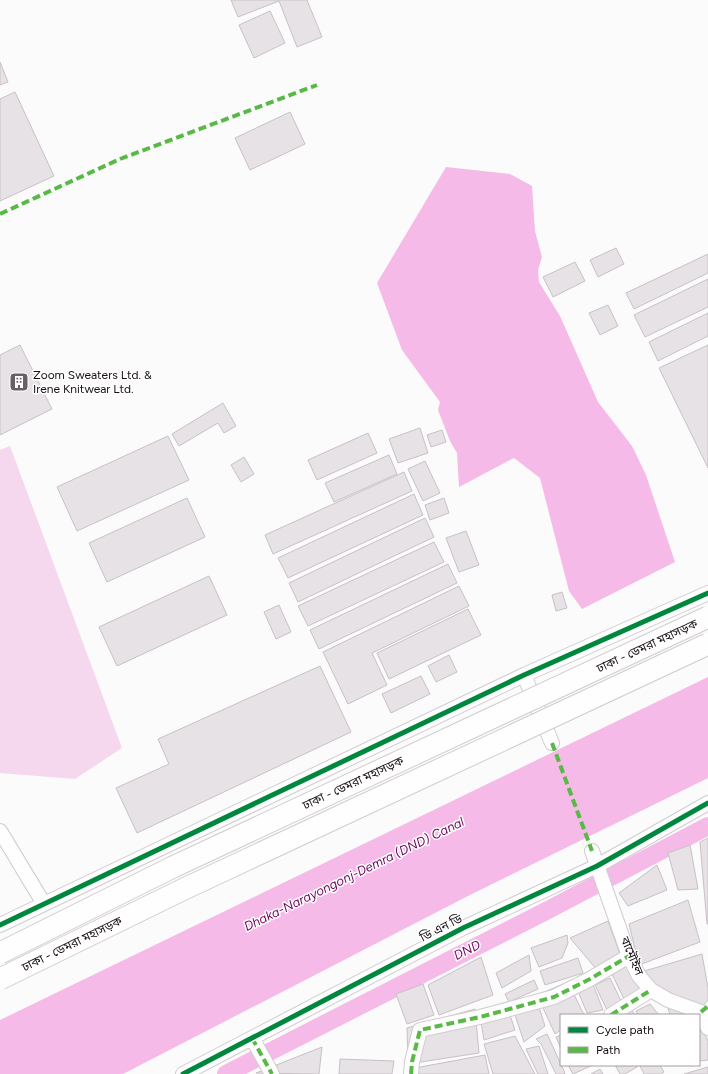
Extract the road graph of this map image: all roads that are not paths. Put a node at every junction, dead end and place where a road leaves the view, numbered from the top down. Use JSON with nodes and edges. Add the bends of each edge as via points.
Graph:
{"nodes":[{"id":1,"x":708,"y":592,"type":"edge"},
{"id":2,"x":708,"y":617,"type":"edge"},
{"id":3,"x":708,"y":644,"type":"edge"},
{"id":4,"x":524,"y":675,"type":"junction"},
{"id":5,"x":552,"y":743,"type":"dead end"},
{"id":6,"x":708,"y":803,"type":"edge"},
{"id":7,"x":0,"y":831,"type":"edge"},
{"id":8,"x":592,"y":851,"type":"dead end"},
{"id":9,"x":597,"y":866,"type":"junction"},
{"id":10,"x":44,"y":904,"type":"junction"},
{"id":11,"x":0,"y":925,"type":"edge"},
{"id":12,"x":0,"y":953,"type":"edge"},
{"id":13,"x":630,"y":956,"type":"junction"},
{"id":14,"x":0,"y":979,"type":"edge"},
{"id":15,"x":651,"y":990,"type":"junction"},
{"id":16,"x":705,"y":1009,"type":"edge"},
{"id":17,"x":613,"y":1014,"type":"edge"},
{"id":18,"x":708,"y":1028,"type":"edge"},
{"id":19,"x":252,"y":1038,"type":"junction"},
{"id":20,"x":183,"y":1074,"type":"edge"},
{"id":21,"x":272,"y":1074,"type":"edge"},
{"id":22,"x":411,"y":1074,"type":"edge"}],
"edges":[{"from":1,"to":4,"type":"street"},
{"from":2,"to":12,"type":"main road","name":"ঢাকা - ডেমরা মহাসড়ক","bridge":true,"via":[[173,867]]},
{"from":3,"to":14,"type":"main road","name":"ঢাকা - ডেমরা মহাসড়ক","bridge":true,"via":[[191,886]]},
{"from":4,"to":5,"type":"street"},
{"from":4,"to":10,"type":"street"},
{"from":6,"to":9,"type":"street","name":"ডি এন ডি"},
{"from":7,"to":10,"type":"street"},
{"from":8,"to":9,"type":"street","name":"বামৌইল"},
{"from":9,"to":13,"type":"street","name":"বামৌইল"},
{"from":9,"to":19,"type":"street","name":"ডি এন ডি","via":[[462,928]]},
{"from":10,"to":11,"type":"street"},
{"from":13,"to":15,"type":"street","name":"বামৌইল","via":[[639,976]]},
{"from":13,"to":22,"type":"street","via":[[554,997],[420,1030]]},
{"from":15,"to":16,"type":"street","name":"বামৌইল","via":[[674,1002]]},
{"from":15,"to":17,"type":"street"},
{"from":16,"to":18,"type":"street","name":"বামৌইল"},
{"from":19,"to":20,"type":"street","name":"ডি এন ডি"},
{"from":19,"to":21,"type":"street"}]}
